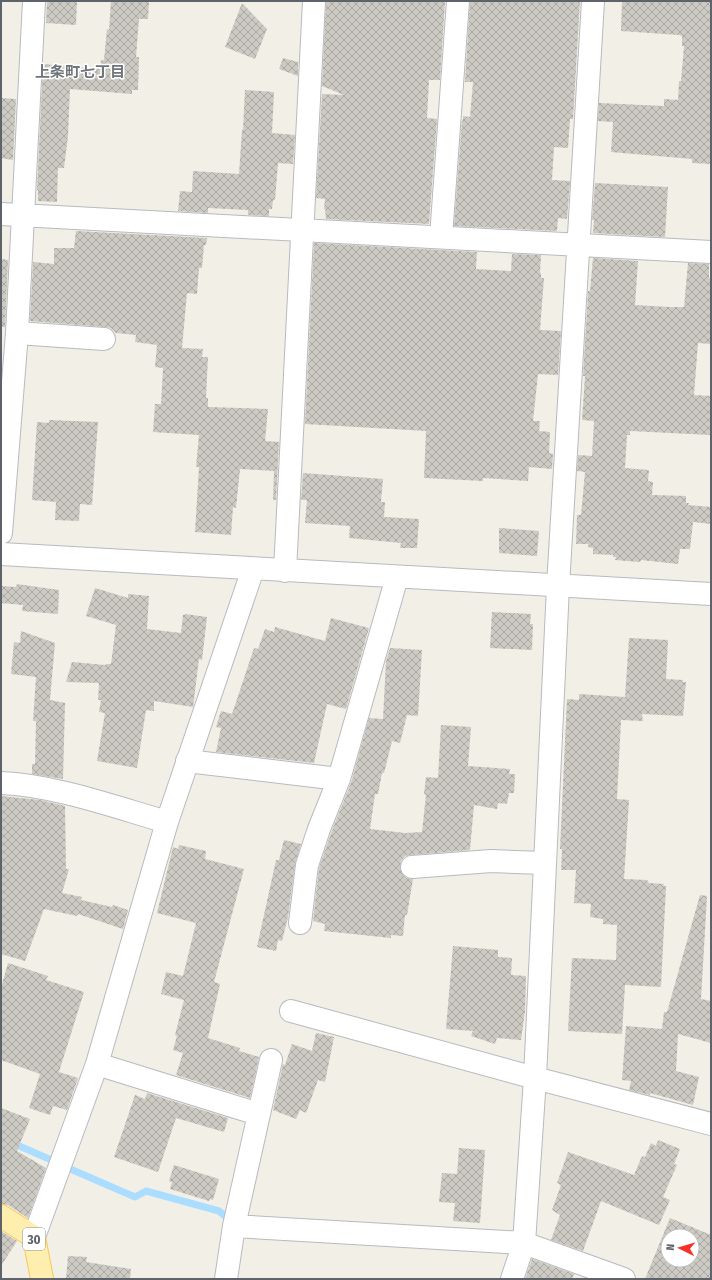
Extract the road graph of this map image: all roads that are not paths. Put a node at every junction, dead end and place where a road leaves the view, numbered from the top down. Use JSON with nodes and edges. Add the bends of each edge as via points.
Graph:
{"nodes":[{"id":1,"x":34,"y":1,"type":"edge"},
{"id":2,"x":314,"y":1,"type":"edge"},
{"id":3,"x":458,"y":1,"type":"edge"},
{"id":4,"x":593,"y":1,"type":"edge"},
{"id":5,"x":1,"y":214,"type":"edge"},
{"id":6,"x":23,"y":215,"type":"junction"},
{"id":7,"x":301,"y":230,"type":"junction"},
{"id":8,"x":441,"y":237,"type":"junction"},
{"id":9,"x":579,"y":246,"type":"junction"},
{"id":10,"x":711,"y":252,"type":"edge"},
{"id":11,"x":16,"y":333,"type":"junction"},
{"id":12,"x":104,"y":339,"type":"dead end"},
{"id":13,"x":1,"y":533,"type":"edge"},
{"id":14,"x":1,"y":554,"type":"edge"},
{"id":15,"x":253,"y":569,"type":"junction"},
{"id":16,"x":285,"y":570,"type":"junction"},
{"id":17,"x":397,"y":577,"type":"junction"},
{"id":18,"x":558,"y":586,"type":"junction"},
{"id":19,"x":711,"y":594,"type":"edge"},
{"id":20,"x":187,"y":761,"type":"junction"},
{"id":21,"x":339,"y":779,"type":"junction"},
{"id":22,"x":1,"y":783,"type":"edge"},
{"id":23,"x":167,"y":822,"type":"junction"},
{"id":24,"x":544,"y":863,"type":"junction"},
{"id":25,"x":412,"y":867,"type":"dead end"},
{"id":26,"x":300,"y":923,"type":"dead end"},
{"id":27,"x":291,"y":1011,"type":"dead end"},
{"id":28,"x":271,"y":1060,"type":"dead end"},
{"id":29,"x":97,"y":1064,"type":"junction"},
{"id":30,"x":535,"y":1078,"type":"junction"},
{"id":31,"x":258,"y":1114,"type":"junction"},
{"id":32,"x":711,"y":1124,"type":"edge"},
{"id":33,"x":1,"y":1216,"type":"edge"},
{"id":34,"x":234,"y":1226,"type":"junction"},
{"id":35,"x":34,"y":1237,"type":"junction"},
{"id":36,"x":524,"y":1243,"type":"junction"},
{"id":37,"x":42,"y":1279,"type":"edge"},
{"id":38,"x":226,"y":1279,"type":"edge"},
{"id":39,"x":512,"y":1279,"type":"edge"},
{"id":40,"x":624,"y":1279,"type":"edge"}],
"edges":[{"from":1,"to":6,"type":"street"},
{"from":2,"to":7,"type":"street"},
{"from":3,"to":8,"type":"street"},
{"from":4,"to":9,"type":"street"},
{"from":5,"to":6,"type":"street"},
{"from":6,"to":7,"type":"street"},
{"from":6,"to":11,"type":"street"},
{"from":7,"to":8,"type":"street"},
{"from":7,"to":16,"type":"street"},
{"from":8,"to":9,"type":"street"},
{"from":9,"to":10,"type":"street"},
{"from":9,"to":18,"type":"street"},
{"from":11,"to":12,"type":"street"},
{"from":11,"to":13,"type":"street"},
{"from":14,"to":15,"type":"street"},
{"from":15,"to":16,"type":"street"},
{"from":15,"to":20,"type":"street"},
{"from":16,"to":17,"type":"street"},
{"from":17,"to":18,"type":"street"},
{"from":17,"to":21,"type":"street"},
{"from":18,"to":19,"type":"street"},
{"from":18,"to":24,"type":"street"},
{"from":20,"to":21,"type":"street"},
{"from":20,"to":23,"type":"street"},
{"from":21,"to":26,"type":"street","via":[[307,865]]},
{"from":22,"to":23,"type":"street","via":[[61,792]]},
{"from":23,"to":29,"type":"street"},
{"from":24,"to":25,"type":"street","via":[[491,861]]},
{"from":24,"to":30,"type":"street"},
{"from":27,"to":30,"type":"street"},
{"from":28,"to":31,"type":"street"},
{"from":29,"to":31,"type":"street"},
{"from":29,"to":35,"type":"street"},
{"from":30,"to":32,"type":"street"},
{"from":30,"to":36,"type":"street"},
{"from":31,"to":34,"type":"street"},
{"from":33,"to":35,"type":"main road","number":"30"},
{"from":34,"to":36,"type":"street"},
{"from":34,"to":38,"type":"street"},
{"from":35,"to":37,"type":"main road","number":"30"},
{"from":36,"to":39,"type":"street"},
{"from":36,"to":40,"type":"street"}]}
